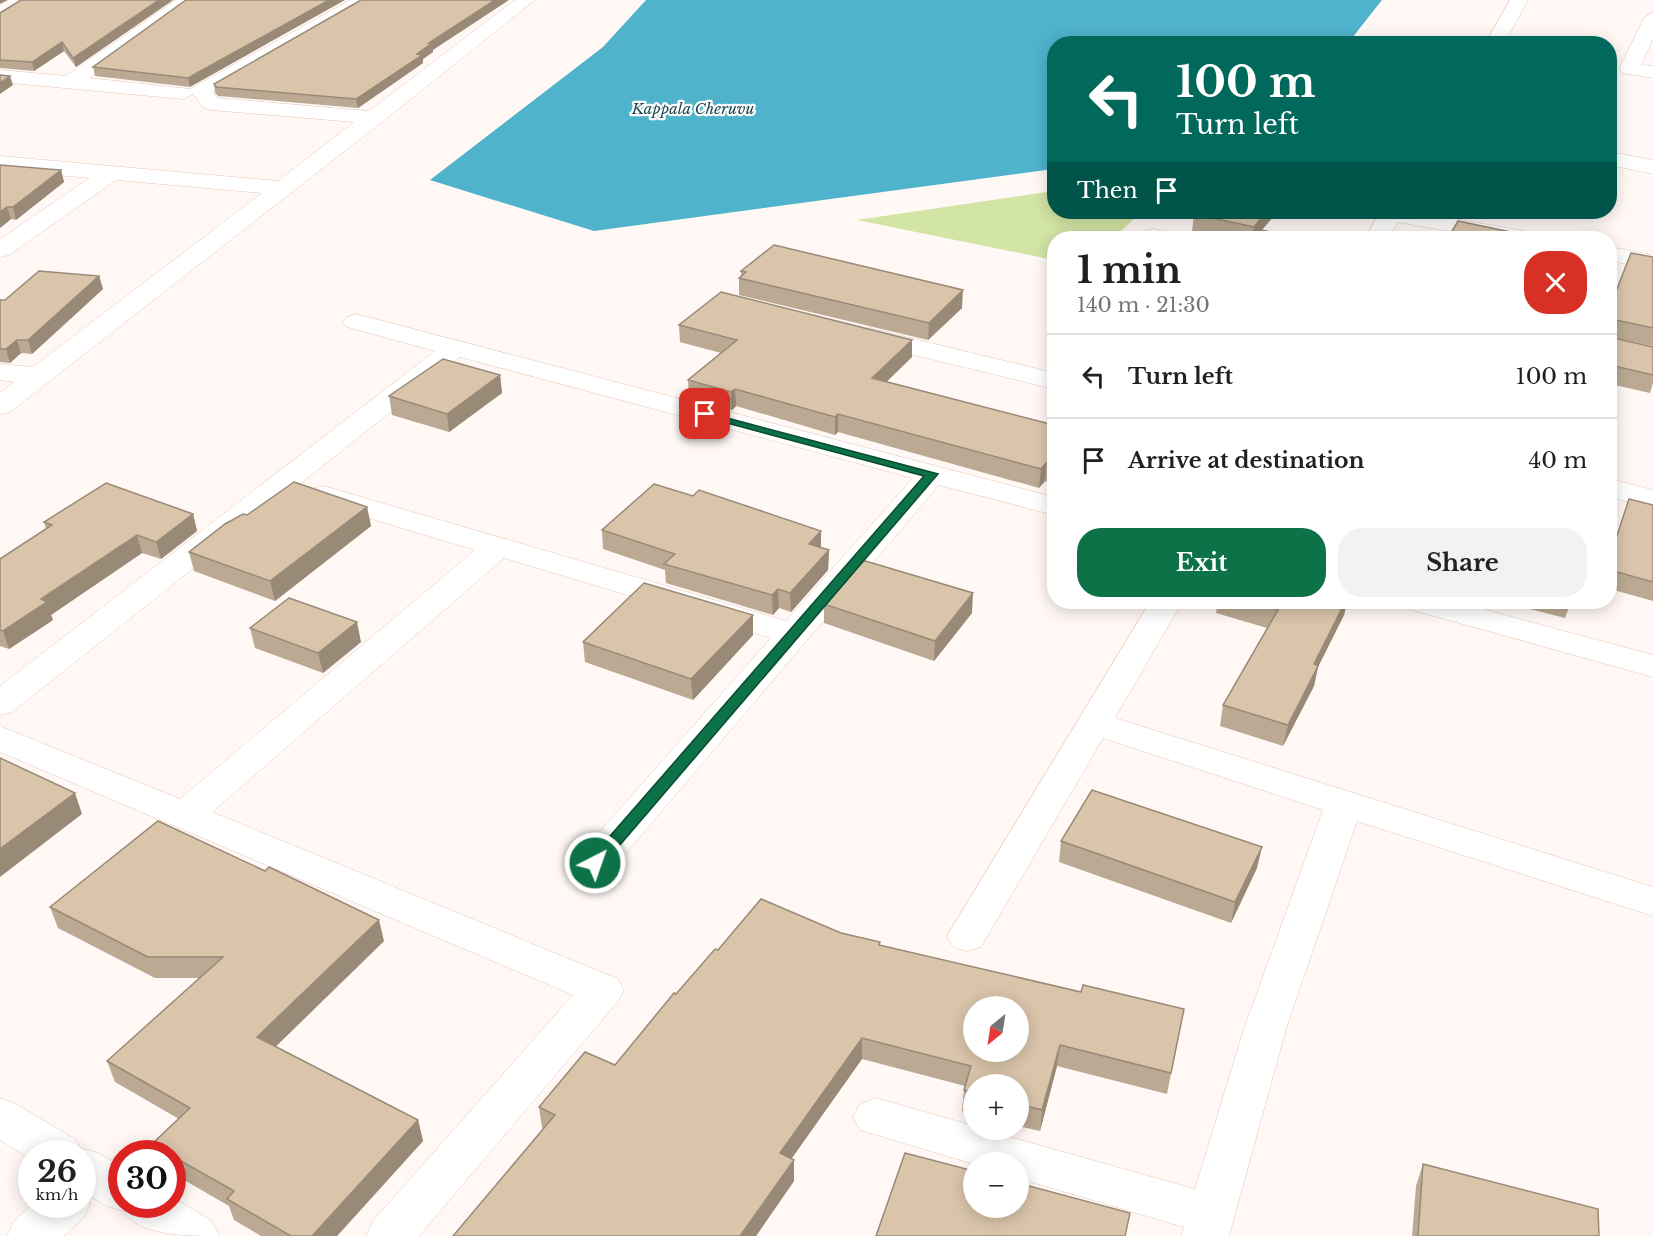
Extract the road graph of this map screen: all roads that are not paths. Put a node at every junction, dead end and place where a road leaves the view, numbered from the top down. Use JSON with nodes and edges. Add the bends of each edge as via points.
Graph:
{"nodes":[{"id":1,"x":188,"y":0,"type":"edge"},
{"id":2,"x":363,"y":0,"type":"edge"},
{"id":3,"x":526,"y":0,"type":"edge"},
{"id":4,"x":1519,"y":0,"type":"edge"},
{"id":5,"x":1653,"y":18,"type":"edge"},
{"id":6,"x":1499,"y":36,"type":"edge"},
{"id":7,"x":1653,"y":72,"type":"edge"},
{"id":8,"x":0,"y":76,"type":"edge"},
{"id":9,"x":72,"y":81,"type":"junction"},
{"id":10,"x":183,"y":93,"type":"edge"},
{"id":11,"x":375,"y":118,"type":"junction"},
{"id":12,"x":1617,"y":160,"type":"edge"},
{"id":13,"x":0,"y":163,"type":"edge"},
{"id":14,"x":1653,"y":167,"type":"edge"},
{"id":15,"x":111,"y":173,"type":"junction"},
{"id":16,"x":283,"y":188,"type":"junction"},
{"id":17,"x":1423,"y":219,"type":"edge"},
{"id":18,"x":1487,"y":231,"type":"edge"},
{"id":19,"x":0,"y":250,"type":"edge"},
{"id":20,"x":1617,"y":255,"type":"edge"},
{"id":21,"x":1653,"y":262,"type":"edge"},
{"id":22,"x":356,"y":322,"type":"dead end"},
{"id":23,"x":850,"y":332,"type":"edge"},
{"id":24,"x":455,"y":348,"type":"junction"},
{"id":25,"x":0,"y":372,"type":"edge"},
{"id":26,"x":38,"y":375,"type":"junction"},
{"id":27,"x":1045,"y":379,"type":"edge"},
{"id":28,"x":0,"y":406,"type":"edge"},
{"id":29,"x":932,"y":474,"type":"junction"},
{"id":30,"x":281,"y":482,"type":"junction"},
{"id":31,"x":1617,"y":490,"type":"edge"},
{"id":32,"x":1653,"y":499,"type":"edge"},
{"id":33,"x":1047,"y":504,"type":"edge"},
{"id":34,"x":498,"y":547,"type":"junction"},
{"id":35,"x":1162,"y":609,"type":"edge"},
{"id":36,"x":1457,"y":609,"type":"edge"},
{"id":37,"x":793,"y":634,"type":"junction"},
{"id":38,"x":1653,"y":666,"type":"edge"},
{"id":39,"x":0,"y":704,"type":"edge"},
{"id":40,"x":1093,"y":723,"type":"junction"},
{"id":41,"x":0,"y":738,"type":"edge"},
{"id":42,"x":1344,"y":804,"type":"junction"},
{"id":43,"x":185,"y":814,"type":"junction"},
{"id":44,"x":595,"y":863,"type":"dead end"},
{"id":45,"x":1653,"y":902,"type":"edge"},
{"id":46,"x":967,"y":936,"type":"dead end"},
{"id":47,"x":0,"y":1117,"type":"edge"},
{"id":48,"x":876,"y":1117,"type":"dead end"},
{"id":49,"x":31,"y":1140,"type":"edge"},
{"id":50,"x":48,"y":1218,"type":"edge"},
{"id":51,"x":166,"y":1218,"type":"edge"},
{"id":52,"x":1208,"y":1225,"type":"edge"},
{"id":53,"x":31,"y":1236,"type":"edge"},
{"id":54,"x":195,"y":1236,"type":"edge"},
{"id":55,"x":390,"y":1236,"type":"edge"}],
"edges":[{"from":1,"to":9,"type":"street"},
{"from":2,"to":11,"type":"street","via":[[200,90],[211,104]]},
{"from":3,"to":11,"type":"street"},
{"from":4,"to":6,"type":"street"},
{"from":5,"to":7,"type":"street","via":[[1629,69]]},
{"from":8,"to":9,"type":"street"},
{"from":9,"to":10,"type":"street"},
{"from":11,"to":16,"type":"street"},
{"from":12,"to":14,"type":"street"},
{"from":13,"to":15,"type":"street"},
{"from":15,"to":16,"type":"street"},
{"from":15,"to":19,"type":"street"},
{"from":16,"to":26,"type":"street"},
{"from":17,"to":18,"type":"street"},
{"from":20,"to":21,"type":"street"},
{"from":22,"to":24,"type":"street"},
{"from":23,"to":27,"type":"street"},
{"from":24,"to":29,"type":"street"},
{"from":24,"to":30,"type":"street"},
{"from":25,"to":26,"type":"street"},
{"from":26,"to":28,"type":"street"},
{"from":29,"to":33,"type":"street"},
{"from":29,"to":37,"type":"street"},
{"from":30,"to":34,"type":"street"},
{"from":30,"to":39,"type":"street"},
{"from":31,"to":32,"type":"street"},
{"from":34,"to":37,"type":"street"},
{"from":34,"to":43,"type":"street"},
{"from":35,"to":40,"type":"street"},
{"from":36,"to":38,"type":"street"},
{"from":37,"to":44,"type":"street"},
{"from":40,"to":42,"type":"street"},
{"from":40,"to":46,"type":"street"},
{"from":41,"to":43,"type":"street"},
{"from":42,"to":45,"type":"street"},
{"from":42,"to":52,"type":"street","via":[[1265,1029]]},
{"from":43,"to":55,"type":"street","via":[[603,990]]},
{"from":47,"to":49,"type":"street"},
{"from":48,"to":52,"type":"street"},
{"from":50,"to":53,"type":"street"},
{"from":51,"to":54,"type":"street"}]}
